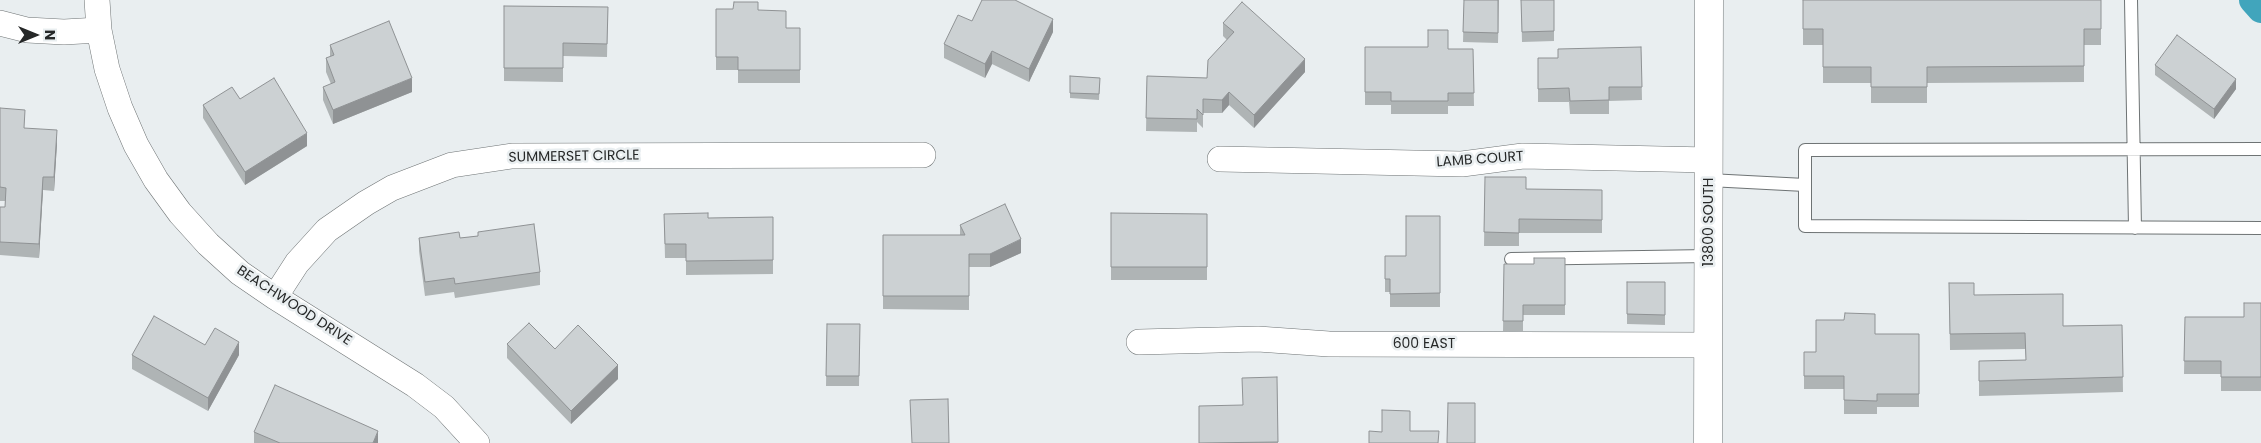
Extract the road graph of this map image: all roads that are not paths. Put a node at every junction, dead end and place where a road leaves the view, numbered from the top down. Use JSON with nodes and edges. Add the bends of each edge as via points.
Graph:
{"nodes":[{"id":1,"x":97,"y":0,"type":"edge"},
{"id":2,"x":1709,"y":0,"type":"edge"},
{"id":3,"x":2131,"y":0,"type":"edge"},
{"id":4,"x":0,"y":23,"type":"edge"},
{"id":5,"x":99,"y":30,"type":"junction"},
{"id":6,"x":2261,"y":149,"type":"edge"},
{"id":7,"x":2136,"y":150,"type":"junction"},
{"id":8,"x":923,"y":156,"type":"dead end"},
{"id":9,"x":1220,"y":158,"type":"dead end"},
{"id":10,"x":1709,"y":170,"type":"junction"},
{"id":11,"x":1805,"y":185,"type":"junction"},
{"id":12,"x":2136,"y":228,"type":"junction"},
{"id":13,"x":2261,"y":228,"type":"edge"},
{"id":14,"x":1709,"y":256,"type":"junction"},
{"id":15,"x":1511,"y":260,"type":"dead end"},
{"id":16,"x":275,"y":297,"type":"junction"},
{"id":17,"x":1140,"y":342,"type":"dead end"},
{"id":18,"x":1708,"y":345,"type":"junction"},
{"id":19,"x":477,"y":443,"type":"edge"},
{"id":20,"x":1708,"y":443,"type":"edge"}],
"edges":[{"from":1,"to":5,"type":"street","name":"BEACHWOOD DRIVE"},
{"from":2,"to":10,"type":"main road","name":"13800 SOUTH"},
{"from":3,"to":7,"type":"lane"},
{"from":4,"to":5,"type":"street","via":[[27,30]]},
{"from":5,"to":16,"type":"street","name":"BEACHWOOD DRIVE","via":[[120,108],[156,180],[208,244],[240,273]]},
{"from":6,"to":7,"type":"lane"},
{"from":7,"to":11,"type":"lane","via":[[1805,150]]},
{"from":7,"to":12,"type":"lane"},
{"from":8,"to":16,"type":"street","name":"SUMMERSET CIRCLE","via":[[512,156],[452,165],[392,188],[327,230],[297,263]]},
{"from":9,"to":10,"type":"street","name":"LAMB COURT","via":[[1462,164],[1522,156]]},
{"from":10,"to":11,"type":"lane"},
{"from":10,"to":14,"type":"main road","name":"13800 SOUTH"},
{"from":11,"to":12,"type":"lane","via":[[1805,226]]},
{"from":12,"to":13,"type":"lane"},
{"from":14,"to":15,"type":"lane"},
{"from":14,"to":18,"type":"main road","name":"13800 SOUTH"},
{"from":16,"to":19,"type":"street","name":"BEACHWOOD DRIVE","via":[[415,385],[444,407]]},
{"from":17,"to":18,"type":"street","name":"600 EAST","via":[[1258,339],[1330,344]]},
{"from":18,"to":20,"type":"main road","name":"13800 SOUTH"}]}
